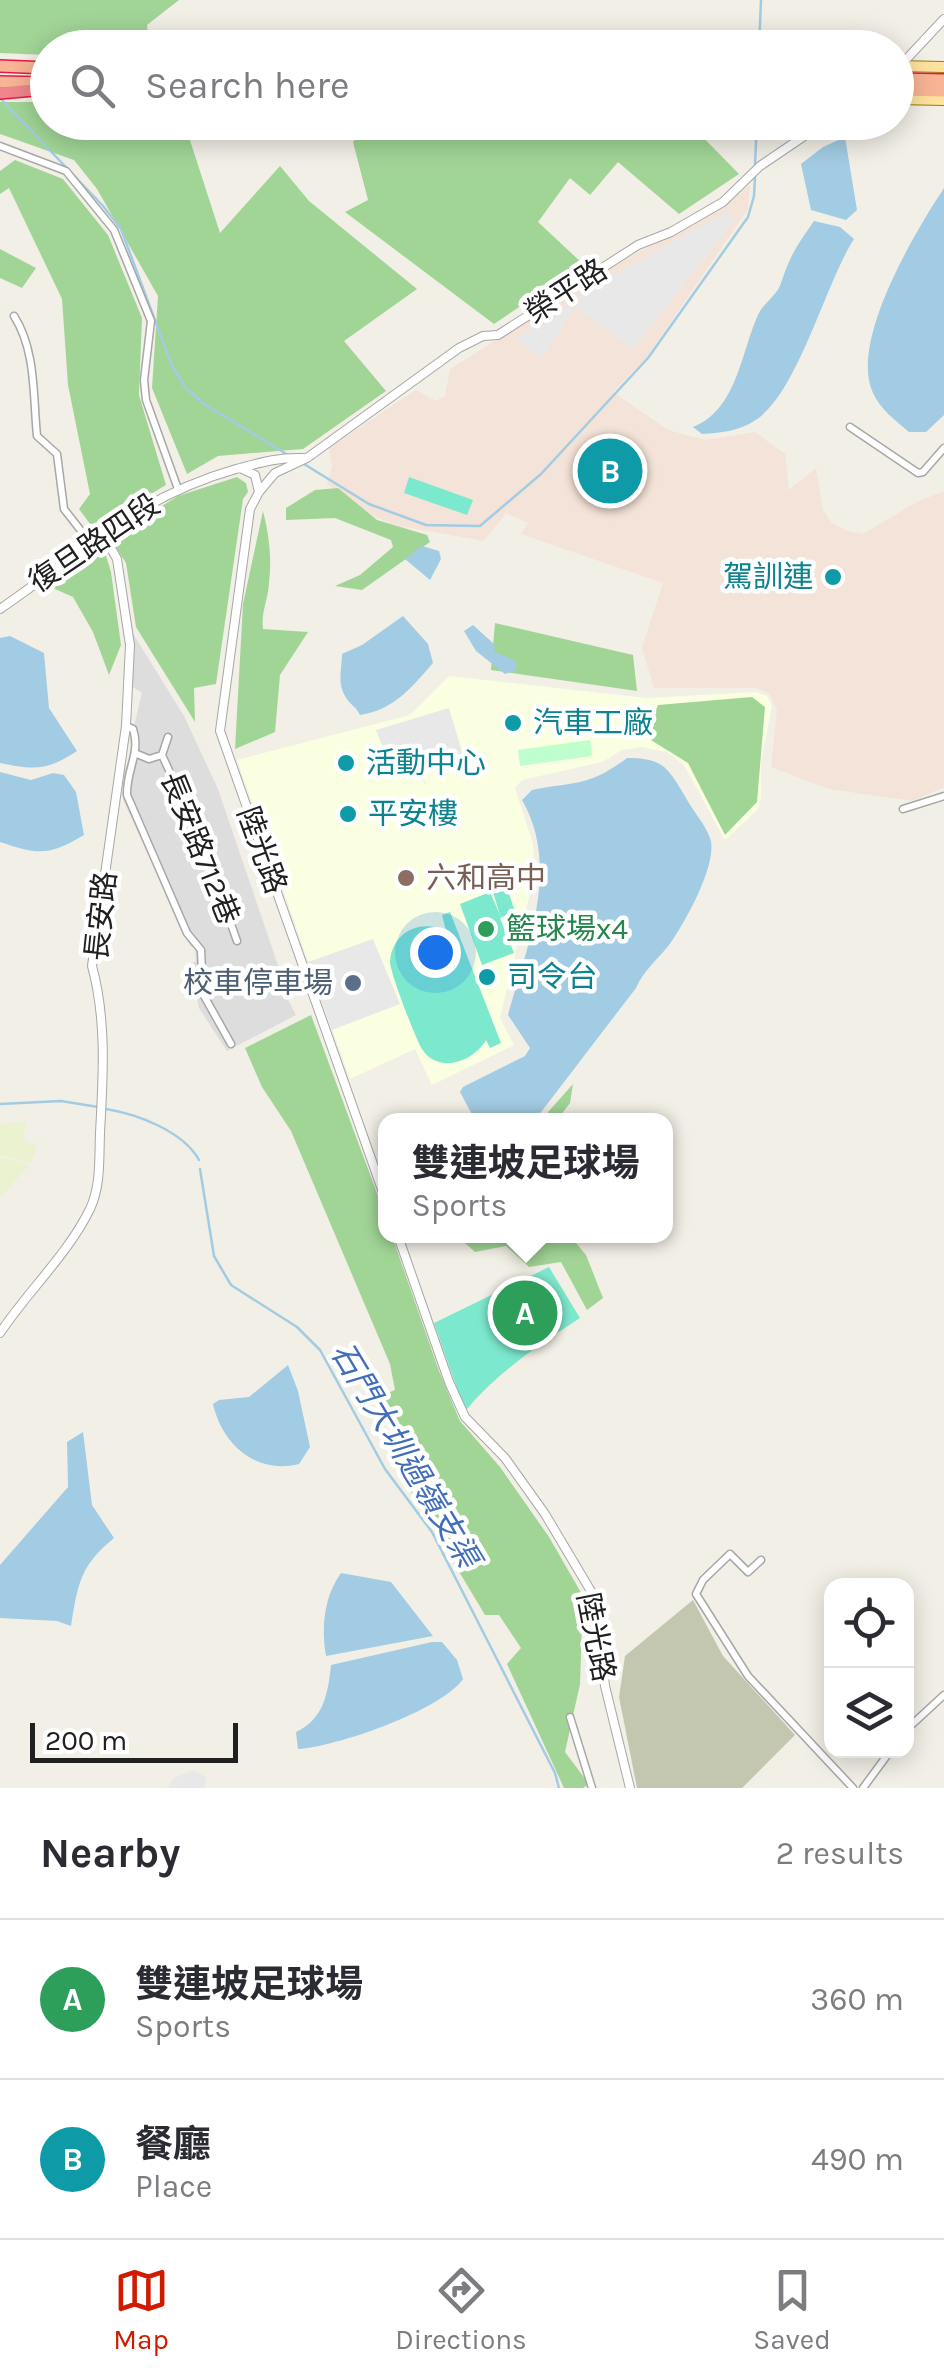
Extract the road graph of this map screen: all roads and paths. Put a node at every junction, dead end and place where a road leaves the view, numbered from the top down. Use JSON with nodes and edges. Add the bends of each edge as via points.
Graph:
{"nodes":[{"id":1,"x":944,"y":19,"type":"edge"},
{"id":2,"x":914,"y":52,"type":"edge"},
{"id":3,"x":944,"y":67,"type":"edge"},
{"id":4,"x":914,"y":69,"type":"edge"},
{"id":5,"x":0,"y":70,"type":"edge"},
{"id":6,"x":30,"y":71,"type":"edge"},
{"id":7,"x":914,"y":74,"type":"edge"},
{"id":8,"x":944,"y":80,"type":"edge"},
{"id":9,"x":30,"y":87,"type":"edge"},
{"id":10,"x":0,"y":88,"type":"edge"},
{"id":11,"x":914,"y":90,"type":"edge"},
{"id":12,"x":944,"y":91,"type":"edge"},
{"id":13,"x":914,"y":99,"type":"edge"},
{"id":14,"x":944,"y":100,"type":"edge"},
{"id":15,"x":799,"y":140,"type":"edge"},
{"id":16,"x":0,"y":146,"type":"edge"},
{"id":17,"x":14,"y":316,"type":"dead end"},
{"id":18,"x":850,"y":426,"type":"dead end"},
{"id":19,"x":944,"y":448,"type":"edge"},
{"id":20,"x":307,"y":458,"type":"junction"},
{"id":21,"x":240,"y":468,"type":"junction"},
{"id":22,"x":178,"y":489,"type":"junction"},
{"id":23,"x":259,"y":492,"type":"junction"},
{"id":24,"x":103,"y":534,"type":"junction"},
{"id":25,"x":89,"y":542,"type":"junction"},
{"id":26,"x":0,"y":609,"type":"edge"},
{"id":27,"x":126,"y":726,"type":"junction"},
{"id":28,"x":168,"y":737,"type":"dead end"},
{"id":29,"x":137,"y":754,"type":"junction"},
{"id":30,"x":162,"y":755,"type":"junction"},
{"id":31,"x":944,"y":796,"type":"edge"},
{"id":32,"x":903,"y":809,"type":"dead end"},
{"id":33,"x":237,"y":941,"type":"dead end"},
{"id":34,"x":232,"y":1044,"type":"dead end"},
{"id":35,"x":378,"y":1178,"type":"edge"},
{"id":36,"x":400,"y":1243,"type":"edge"},
{"id":37,"x":0,"y":1333,"type":"edge"},
{"id":38,"x":761,"y":1560,"type":"dead end"},
{"id":39,"x":944,"y":1695,"type":"edge"},
{"id":40,"x":570,"y":1717,"type":"dead end"},
{"id":41,"x":914,"y":1723,"type":"edge"},
{"id":42,"x":885,"y":1758,"type":"edge"},
{"id":43,"x":592,"y":1788,"type":"edge"},
{"id":44,"x":630,"y":1788,"type":"edge"},
{"id":45,"x":853,"y":1788,"type":"edge"},
{"id":46,"x":863,"y":1788,"type":"edge"}],
"edges":[{"from":1,"to":2,"type":"street"},
{"from":3,"to":4,"type":"main road"},
{"from":5,"to":6,"type":"highway"},
{"from":7,"to":8,"type":"highway"},
{"from":9,"to":10,"type":"highway"},
{"from":11,"to":12,"type":"highway"},
{"from":13,"to":14,"type":"main road"},
{"from":15,"to":20,"type":"street","name":"榮平路","via":[[722,202],[638,246],[498,335],[459,348]]},
{"from":16,"to":22,"type":"street","via":[[66,171],[114,230],[151,321],[146,400]]},
{"from":17,"to":25,"type":"street","via":[[28,351],[38,436],[57,454],[64,509]]},
{"from":18,"to":19,"type":"street","via":[[918,473]]},
{"from":20,"to":21,"type":"street","name":"復旦路四段"},
{"from":20,"to":23,"type":"street","name":"榮平路","via":[[275,474]]},
{"from":21,"to":22,"type":"street","name":"復旦路四段"},
{"from":21,"to":23,"type":"street","via":[[255,474]]},
{"from":22,"to":24,"type":"street","name":"復旦路四段"},
{"from":23,"to":35,"type":"street","name":"陸光路","via":[[250,509],[220,731]]},
{"from":24,"to":25,"type":"street","name":"復旦路四段"},
{"from":24,"to":27,"type":"street","name":"長安路","via":[[117,559],[130,645]]},
{"from":25,"to":26,"type":"street","name":"復旦路四段"},
{"from":27,"to":29,"type":"street","via":[[133,729]]},
{"from":27,"to":37,"type":"street","name":"長安路","via":[[92,966],[102,1002],[98,1184],[70,1241]]},
{"from":28,"to":30,"type":"street"},
{"from":29,"to":30,"type":"street"},
{"from":29,"to":34,"type":"street","via":[[127,795],[200,950],[202,994]]},
{"from":30,"to":33,"type":"street","name":"長安路712巷"},
{"from":31,"to":32,"type":"street"},
{"from":36,"to":44,"type":"street","name":"陸光路","via":[[464,1417],[505,1458],[594,1598],[605,1686]]},
{"from":38,"to":45,"type":"street","via":[[748,1572],[730,1554],[696,1594],[748,1676]]},
{"from":39,"to":41,"type":"street"},
{"from":40,"to":43,"type":"street"},
{"from":42,"to":46,"type":"street"}]}
